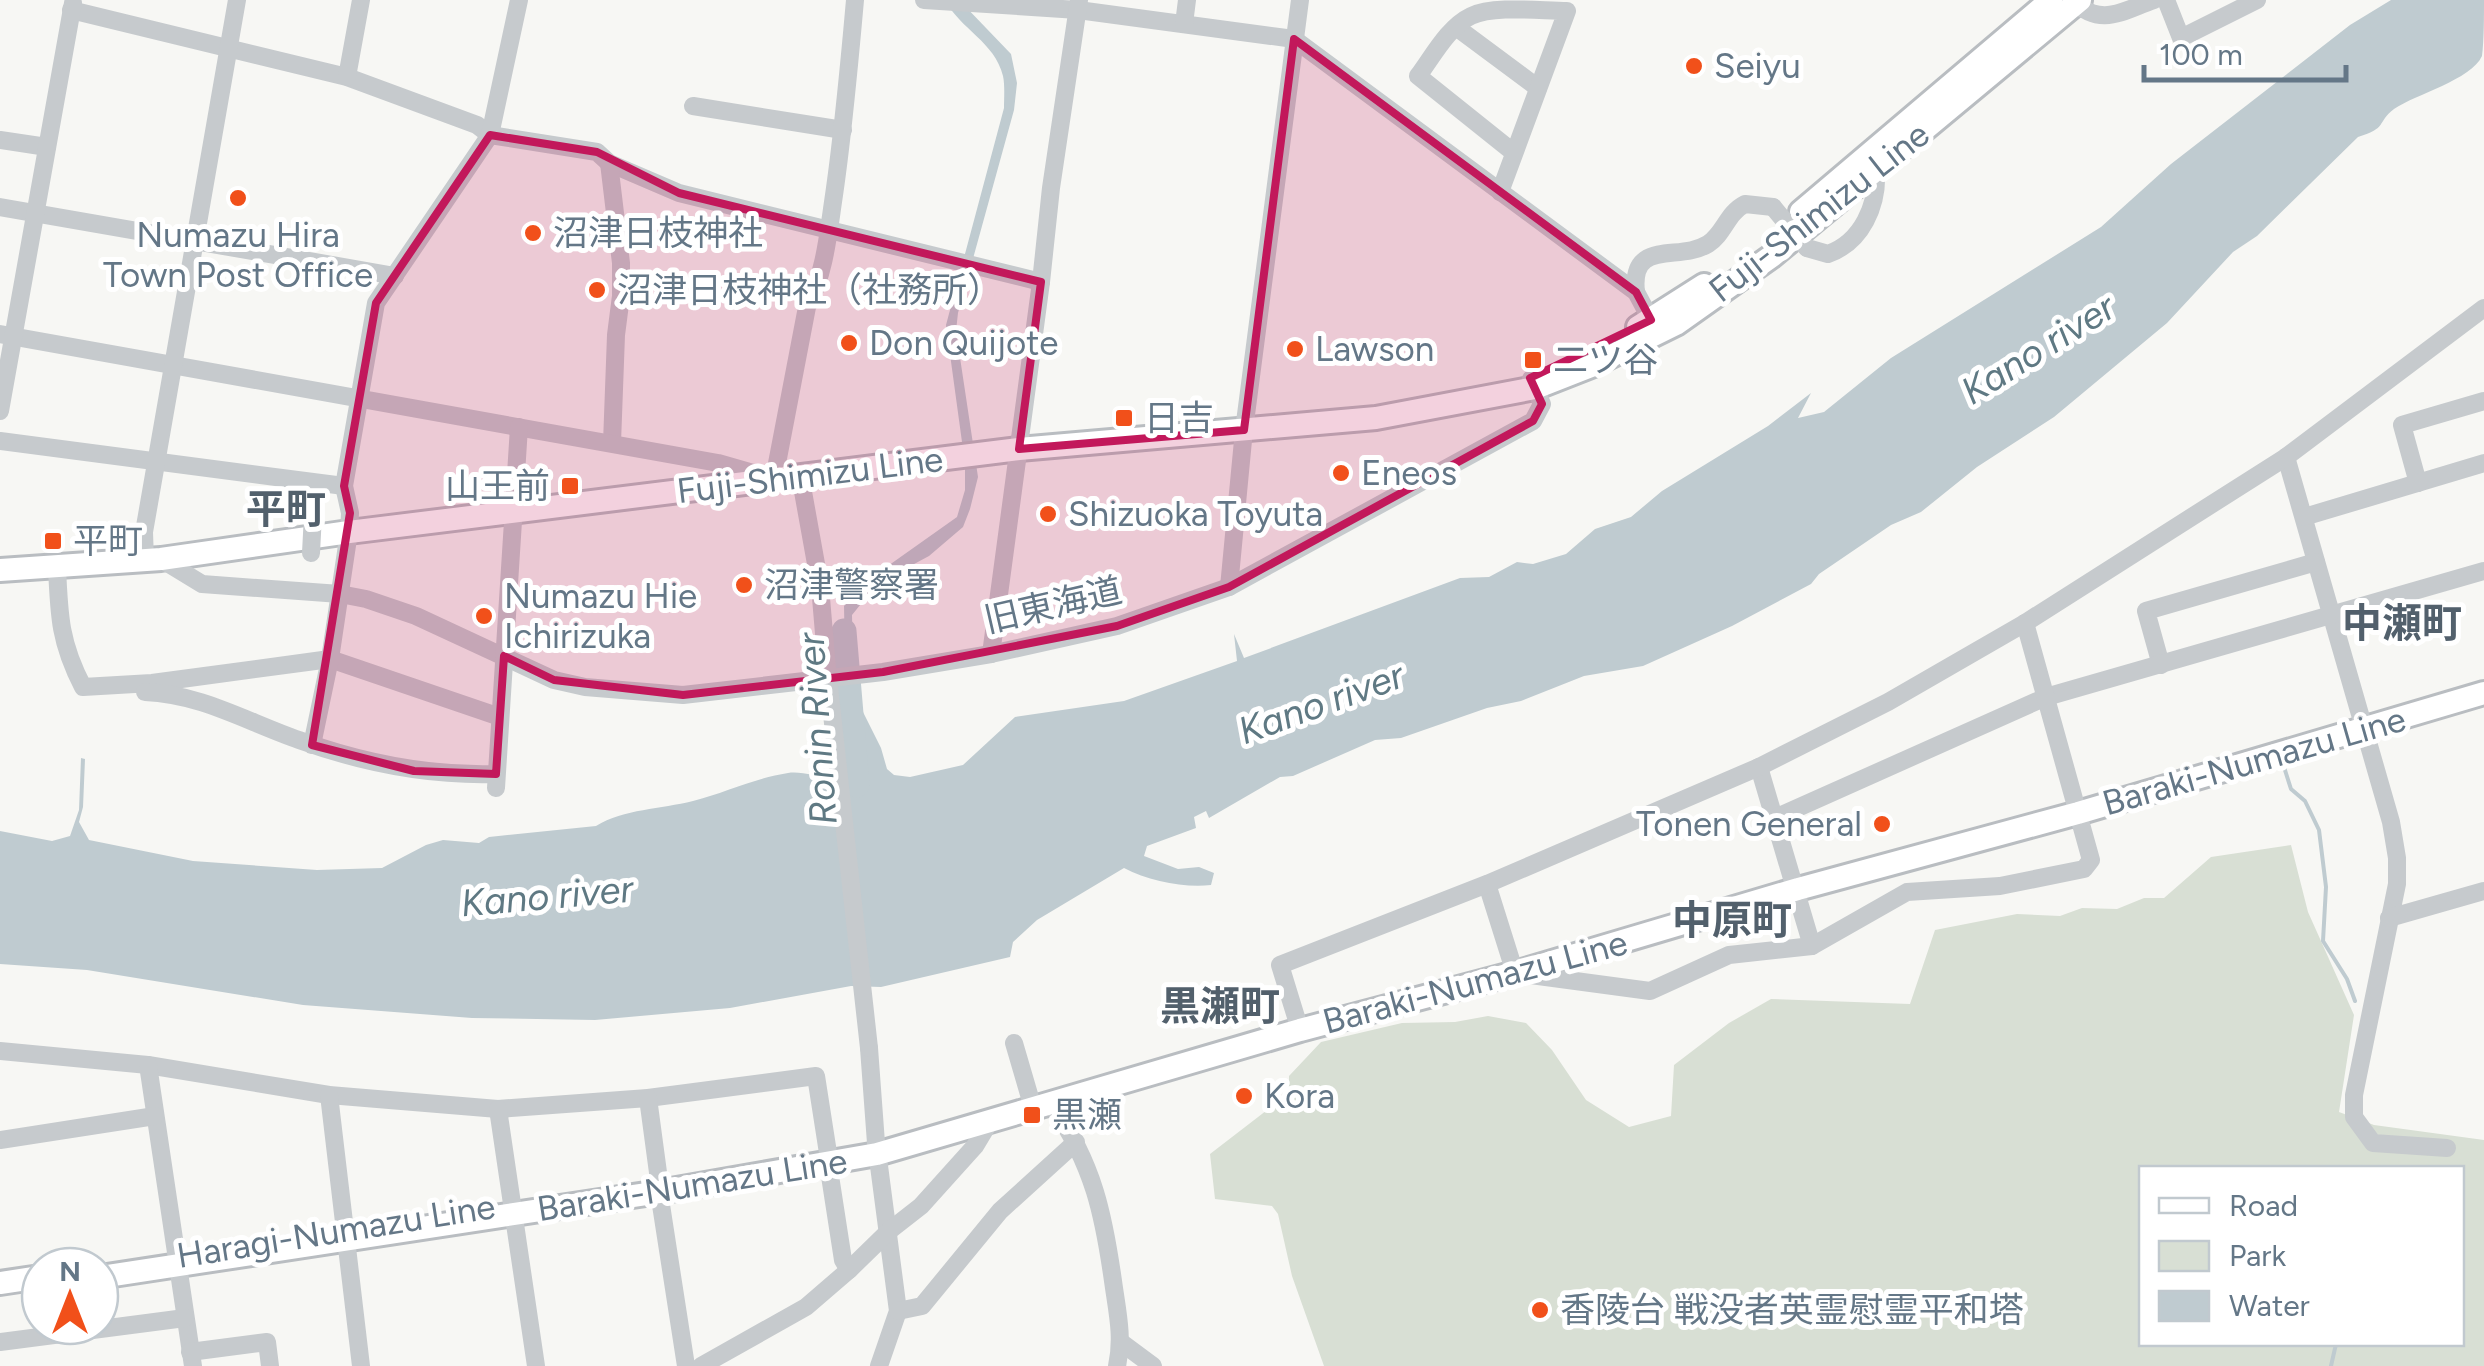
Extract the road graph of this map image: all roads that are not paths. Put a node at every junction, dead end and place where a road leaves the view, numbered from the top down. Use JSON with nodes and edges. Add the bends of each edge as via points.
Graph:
{"nodes":[{"id":1,"x":238,"y":0,"type":"edge"},
{"id":2,"x":361,"y":0,"type":"edge"},
{"id":3,"x":519,"y":0,"type":"edge"},
{"id":4,"x":854,"y":0,"type":"edge"},
{"id":5,"x":924,"y":0,"type":"edge"},
{"id":6,"x":1187,"y":0,"type":"edge"},
{"id":7,"x":1300,"y":0,"type":"edge"},
{"id":8,"x":2051,"y":0,"type":"edge"},
{"id":9,"x":2154,"y":0,"type":"edge"},
{"id":10,"x":2166,"y":0,"type":"edge"},
{"id":11,"x":2257,"y":0,"type":"edge"},
{"id":12,"x":2076,"y":1,"type":"edge"},
{"id":13,"x":72,"y":5,"type":"edge"},
{"id":14,"x":1078,"y":5,"type":"edge"},
{"id":15,"x":1184,"y":24,"type":"junction"},
{"id":16,"x":1456,"y":27,"type":"junction"},
{"id":17,"x":1294,"y":39,"type":"junction"},
{"id":18,"x":230,"y":48,"type":"junction"},
{"id":19,"x":347,"y":77,"type":"junction"},
{"id":20,"x":1538,"y":88,"type":"junction"},
{"id":21,"x":694,"y":106,"type":"dead end"},
{"id":22,"x":844,"y":130,"type":"junction"},
{"id":23,"x":490,"y":135,"type":"junction"},
{"id":24,"x":0,"y":140,"type":"edge"},
{"id":25,"x":47,"y":147,"type":"junction"},
{"id":26,"x":1513,"y":152,"type":"junction"},
{"id":27,"x":609,"y":163,"type":"junction"},
{"id":28,"x":1876,"y":171,"type":"junction"},
{"id":29,"x":1500,"y":192,"type":"junction"},
{"id":30,"x":0,"y":207,"type":"edge"},
{"id":31,"x":34,"y":214,"type":"junction"},
{"id":32,"x":829,"y":231,"type":"junction"},
{"id":33,"x":196,"y":239,"type":"junction"},
{"id":34,"x":395,"y":276,"type":"junction"},
{"id":35,"x":1041,"y":282,"type":"junction"},
{"id":36,"x":1636,"y":292,"type":"junction"},
{"id":37,"x":2484,"y":308,"type":"edge"},
{"id":38,"x":1652,"y":320,"type":"junction"},
{"id":39,"x":7,"y":335,"type":"edge"},
{"id":40,"x":174,"y":365,"type":"junction"},
{"id":41,"x":1532,"y":383,"type":"junction"},
{"id":42,"x":361,"y":397,"type":"junction"},
{"id":43,"x":2484,"y":401,"type":"edge"},
{"id":44,"x":0,"y":410,"type":"edge"},
{"id":45,"x":519,"y":427,"type":"junction"},
{"id":46,"x":1244,"y":430,"type":"junction"},
{"id":47,"x":0,"y":440,"type":"edge"},
{"id":48,"x":612,"y":444,"type":"junction"},
{"id":49,"x":1019,"y":449,"type":"junction"},
{"id":50,"x":2286,"y":457,"type":"junction"},
{"id":51,"x":157,"y":460,"type":"junction"},
{"id":52,"x":2484,"y":463,"type":"edge"},
{"id":53,"x":800,"y":476,"type":"junction"},
{"id":54,"x":774,"y":479,"type":"junction"},
{"id":55,"x":2418,"y":483,"type":"junction"},
{"id":56,"x":344,"y":486,"type":"junction"},
{"id":57,"x":514,"y":511,"type":"junction"},
{"id":58,"x":313,"y":514,"type":"dead end"},
{"id":59,"x":2304,"y":517,"type":"junction"},
{"id":60,"x":349,"y":532,"type":"junction"},
{"id":61,"x":311,"y":552,"type":"dead end"},
{"id":62,"x":153,"y":560,"type":"junction"},
{"id":63,"x":2316,"y":562,"type":"junction"},
{"id":64,"x":57,"y":567,"type":"junction"},
{"id":65,"x":0,"y":570,"type":"edge"},
{"id":66,"x":2484,"y":571,"type":"edge"},
{"id":67,"x":1228,"y":587,"type":"junction"},
{"id":68,"x":340,"y":594,"type":"junction"},
{"id":69,"x":2331,"y":616,"type":"junction"},
{"id":70,"x":2025,"y":624,"type":"junction"},
{"id":71,"x":991,"y":654,"type":"junction"},
{"id":72,"x":504,"y":656,"type":"junction"},
{"id":73,"x":330,"y":659,"type":"junction"},
{"id":74,"x":2160,"y":664,"type":"junction"},
{"id":75,"x":2484,"y":683,"type":"edge"},
{"id":76,"x":115,"y":687,"type":"junction"},
{"id":77,"x":2484,"y":693,"type":"edge"},
{"id":78,"x":2046,"y":698,"type":"junction"},
{"id":79,"x":500,"y":717,"type":"junction"},
{"id":80,"x":2360,"y":724,"type":"junction"},
{"id":81,"x":312,"y":745,"type":"junction"},
{"id":82,"x":1759,"y":767,"type":"junction"},
{"id":83,"x":2076,"y":806,"type":"junction"},
{"id":84,"x":1775,"y":818,"type":"junction"},
{"id":85,"x":1488,"y":884,"type":"junction"},
{"id":86,"x":1796,"y":884,"type":"junction"},
{"id":87,"x":2484,"y":891,"type":"edge"},
{"id":88,"x":2390,"y":918,"type":"junction"},
{"id":89,"x":1812,"y":946,"type":"junction"},
{"id":90,"x":1513,"y":966,"type":"junction"},
{"id":91,"x":1299,"y":1025,"type":"junction"},
{"id":92,"x":1014,"y":1043,"type":"dead end"},
{"id":93,"x":0,"y":1051,"type":"edge"},
{"id":94,"x":148,"y":1065,"type":"junction"},
{"id":95,"x":329,"y":1096,"type":"junction"},
{"id":96,"x":648,"y":1098,"type":"junction"},
{"id":97,"x":1038,"y":1103,"type":"junction"},
{"id":98,"x":498,"y":1109,"type":"junction"},
{"id":99,"x":155,"y":1116,"type":"junction"},
{"id":100,"x":990,"y":1122,"type":"junction"},
{"id":101,"x":0,"y":1140,"type":"edge"},
{"id":102,"x":1076,"y":1142,"type":"junction"},
{"id":103,"x":877,"y":1148,"type":"junction"},
{"id":104,"x":2446,"y":1148,"type":"dead end"},
{"id":105,"x":828,"y":1158,"type":"junction"},
{"id":106,"x":659,"y":1186,"type":"junction"},
{"id":107,"x":512,"y":1209,"type":"junction"},
{"id":108,"x":889,"y":1231,"type":"junction"},
{"id":109,"x":346,"y":1235,"type":"junction"},
{"id":110,"x":178,"y":1261,"type":"junction"},
{"id":111,"x":120,"y":1266,"type":"edge"},
{"id":112,"x":849,"y":1270,"type":"junction"},
{"id":113,"x":120,"y":1273,"type":"edge"},
{"id":114,"x":898,"y":1311,"type":"junction"},
{"id":115,"x":185,"y":1318,"type":"junction"},
{"id":116,"x":0,"y":1342,"type":"edge"},
{"id":117,"x":1122,"y":1344,"type":"junction"},
{"id":118,"x":191,"y":1359,"type":"edge"},
{"id":119,"x":270,"y":1366,"type":"edge"},
{"id":120,"x":361,"y":1366,"type":"edge"},
{"id":121,"x":536,"y":1366,"type":"edge"},
{"id":122,"x":686,"y":1366,"type":"edge"},
{"id":123,"x":701,"y":1366,"type":"edge"},
{"id":124,"x":879,"y":1366,"type":"edge"},
{"id":125,"x":1117,"y":1366,"type":"edge"},
{"id":126,"x":1152,"y":1366,"type":"edge"}],
"edges":[{"from":1,"to":18,"type":"street"},
{"from":2,"to":19,"type":"street"},
{"from":3,"to":23,"type":"street"},
{"from":4,"to":22,"type":"street"},
{"from":5,"to":14,"type":"street"},
{"from":6,"to":15,"type":"street"},
{"from":7,"to":17,"type":"street"},
{"from":8,"to":38,"type":"main road","name":"Fuji-Shimizu Line","via":[[1764,244]]},
{"from":9,"to":12,"type":"street","via":[[2107,16],[2093,15]]},
{"from":10,"to":11,"type":"street","via":[[2181,38]]},
{"from":12,"to":28,"type":"main road","name":"Fuji-Shimizu Line"},
{"from":13,"to":18,"type":"street"},
{"from":13,"to":25,"type":"street"},
{"from":14,"to":15,"type":"street"},
{"from":14,"to":35,"type":"street"},
{"from":15,"to":17,"type":"street"},
{"from":16,"to":20,"type":"street"},
{"from":16,"to":20,"type":"street","via":[[1486,12],[1567,11]]},
{"from":16,"to":26,"type":"street","via":[[1418,76]]},
{"from":17,"to":29,"type":"street"},
{"from":17,"to":46,"type":"street"},
{"from":18,"to":19,"type":"street"},
{"from":18,"to":33,"type":"street"},
{"from":19,"to":23,"type":"street"},
{"from":20,"to":26,"type":"street"},
{"from":21,"to":22,"type":"street"},
{"from":22,"to":32,"type":"street"},
{"from":23,"to":27,"type":"street","via":[[597,152]]},
{"from":23,"to":34,"type":"street"},
{"from":24,"to":25,"type":"street"},
{"from":25,"to":31,"type":"street"},
{"from":26,"to":29,"type":"street"},
{"from":27,"to":32,"type":"street","via":[[679,192]]},
{"from":27,"to":48,"type":"street","via":[[621,263]]},
{"from":28,"to":36,"type":"street","bridge":true,"via":[[1872,205],[1849,244],[1828,254],[1807,248],[1773,207],[1745,204],[1704,246],[1650,256],[1638,266]]},
{"from":28,"to":41,"type":"main road","name":"Fuji-Shimizu Line","via":[[1676,324],[1591,366]]},
{"from":29,"to":36,"type":"street"},
{"from":30,"to":31,"type":"street"},
{"from":31,"to":33,"type":"street"},
{"from":31,"to":39,"type":"street"},
{"from":32,"to":35,"type":"street"},
{"from":32,"to":54,"type":"street","via":[[807,307]]},
{"from":33,"to":34,"type":"street"},
{"from":33,"to":40,"type":"street"},
{"from":34,"to":42,"type":"street","via":[[376,303]]},
{"from":35,"to":49,"type":"street"},
{"from":36,"to":38,"type":"street"},
{"from":37,"to":50,"type":"street"},
{"from":38,"to":41,"type":"main road","name":"Fuji-Shimizu Line"},
{"from":39,"to":40,"type":"street"},
{"from":39,"to":44,"type":"street"},
{"from":40,"to":42,"type":"street"},
{"from":40,"to":51,"type":"street"},
{"from":41,"to":46,"type":"main road","name":"Fuji-Shimizu Line","via":[[1376,418]]},
{"from":41,"to":67,"type":"street","name":"旧東海道","via":[[1542,404],[1533,421]]},
{"from":42,"to":45,"type":"street"},
{"from":42,"to":56,"type":"street"},
{"from":43,"to":55,"type":"street","via":[[2402,425]]},
{"from":45,"to":48,"type":"street"},
{"from":45,"to":57,"type":"street"},
{"from":46,"to":49,"type":"main road","name":"Fuji-Shimizu Line"},
{"from":46,"to":67,"type":"street"},
{"from":47,"to":51,"type":"street"},
{"from":48,"to":54,"type":"street"},
{"from":49,"to":53,"type":"main road","name":"Fuji-Shimizu Line"},
{"from":49,"to":71,"type":"street"},
{"from":50,"to":59,"type":"street"},
{"from":50,"to":70,"type":"street"},
{"from":51,"to":56,"type":"street"},
{"from":51,"to":62,"type":"street","via":[[144,532]]},
{"from":52,"to":55,"type":"street"},
{"from":53,"to":54,"type":"main road","name":"Fuji-Shimizu Line"},
{"from":53,"to":103,"type":"street","bridge":true,"via":[[820,586]]},
{"from":54,"to":57,"type":"main road","name":"Fuji-Shimizu Line"},
{"from":55,"to":59,"type":"street"},
{"from":56,"to":60,"type":"street"},
{"from":57,"to":60,"type":"main road","name":"Fuji-Shimizu Line"},
{"from":57,"to":72,"type":"street"},
{"from":58,"to":61,"type":"street","bridge":true},
{"from":59,"to":63,"type":"street"},
{"from":60,"to":62,"type":"main road","name":"Fuji-Shimizu Line"},
{"from":60,"to":68,"type":"street"},
{"from":62,"to":64,"type":"main road","name":"Fuji-Shimizu Line"},
{"from":62,"to":68,"type":"street","name":"旧東海道","via":[[202,584]]},
{"from":63,"to":69,"type":"street"},
{"from":63,"to":74,"type":"street","via":[[2146,611]]},
{"from":64,"to":65,"type":"main road","name":"Fuji-Shimizu Line"},
{"from":64,"to":76,"type":"street","via":[[61,635],[72,667],[83,688]]},
{"from":66,"to":69,"type":"street"},
{"from":67,"to":71,"type":"street","name":"旧東海道","via":[[1117,626]]},
{"from":68,"to":72,"type":"street","name":"旧東海道","via":[[416,616]]},
{"from":68,"to":73,"type":"street"},
{"from":69,"to":74,"type":"street"},
{"from":69,"to":80,"type":"street"},
{"from":70,"to":78,"type":"street"},
{"from":70,"to":82,"type":"street"},
{"from":71,"to":72,"type":"street","name":"旧東海道","via":[[683,696],[554,680]]},
{"from":72,"to":79,"type":"street"},
{"from":73,"to":76,"type":"street"},
{"from":73,"to":79,"type":"street"},
{"from":73,"to":81,"type":"street"},
{"from":74,"to":78,"type":"street"},
{"from":75,"to":80,"type":"main road"},
{"from":76,"to":81,"type":"street","via":[[194,698]]},
{"from":77,"to":80,"type":"main road","name":"Baraki-Numazu Line"},
{"from":78,"to":83,"type":"street"},
{"from":78,"to":84,"type":"street"},
{"from":79,"to":81,"type":"street","via":[[496,781]]},
{"from":80,"to":83,"type":"main road","name":"Baraki-Numazu Line"},
{"from":80,"to":88,"type":"street","via":[[2397,858]]},
{"from":82,"to":84,"type":"street"},
{"from":82,"to":85,"type":"street"},
{"from":83,"to":86,"type":"main road","name":"Baraki-Numazu Line"},
{"from":83,"to":89,"type":"street","via":[[2091,860],[2084,869],[2000,886],[1908,892]]},
{"from":84,"to":86,"type":"street"},
{"from":85,"to":90,"type":"street"},
{"from":85,"to":91,"type":"street","via":[[1280,965]]},
{"from":86,"to":89,"type":"street"},
{"from":86,"to":90,"type":"main road","name":"Baraki-Numazu Line"},
{"from":87,"to":88,"type":"street"},
{"from":88,"to":104,"type":"street","via":[[2354,1117],[2373,1143]]},
{"from":89,"to":90,"type":"street","via":[[1729,954],[1650,991]]},
{"from":90,"to":91,"type":"main road","name":"Baraki-Numazu Line"},
{"from":91,"to":97,"type":"main road","name":"Baraki-Numazu Line"},
{"from":92,"to":97,"type":"street"},
{"from":93,"to":94,"type":"street"},
{"from":94,"to":95,"type":"street"},
{"from":94,"to":99,"type":"street"},
{"from":95,"to":98,"type":"street"},
{"from":95,"to":109,"type":"street"},
{"from":96,"to":98,"type":"street"},
{"from":96,"to":105,"type":"street","via":[[816,1076]]},
{"from":96,"to":106,"type":"street"},
{"from":97,"to":100,"type":"main road","name":"Baraki-Numazu Line"},
{"from":97,"to":102,"type":"street"},
{"from":97,"to":103,"type":"main road"},
{"from":98,"to":107,"type":"street"},
{"from":99,"to":101,"type":"street"},
{"from":99,"to":110,"type":"street"},
{"from":100,"to":103,"type":"main road","name":"Baraki-Numazu Line"},
{"from":100,"to":108,"type":"street","via":[[921,1206]]},
{"from":102,"to":114,"type":"street","via":[[1000,1211],[922,1306]]},
{"from":102,"to":117,"type":"street","via":[[1105,1219]]},
{"from":103,"to":105,"type":"main road","name":"Baraki-Numazu Line"},
{"from":103,"to":108,"type":"street"},
{"from":105,"to":106,"type":"main road","name":"Baraki-Numazu Line"},
{"from":105,"to":112,"type":"street"},
{"from":106,"to":107,"type":"main road","name":"Baraki-Numazu Line"},
{"from":106,"to":122,"type":"street"},
{"from":107,"to":109,"type":"main road","name":"Baraki-Numazu Line"},
{"from":107,"to":121,"type":"street"},
{"from":108,"to":112,"type":"street"},
{"from":108,"to":114,"type":"street"},
{"from":109,"to":110,"type":"main road","name":"Baraki-Numazu Line"},
{"from":109,"to":120,"type":"street"},
{"from":110,"to":111,"type":"main road","name":"Haragi-Numazu Line"},
{"from":110,"to":113,"type":"main road","name":"Baraki-Numazu Line"},
{"from":110,"to":115,"type":"street"},
{"from":112,"to":123,"type":"street","via":[[806,1307]]},
{"from":114,"to":124,"type":"street"},
{"from":115,"to":116,"type":"street"},
{"from":115,"to":118,"type":"street"},
{"from":117,"to":125,"type":"street"},
{"from":117,"to":126,"type":"street"},
{"from":118,"to":119,"type":"street","via":[[267,1342]]}]}
